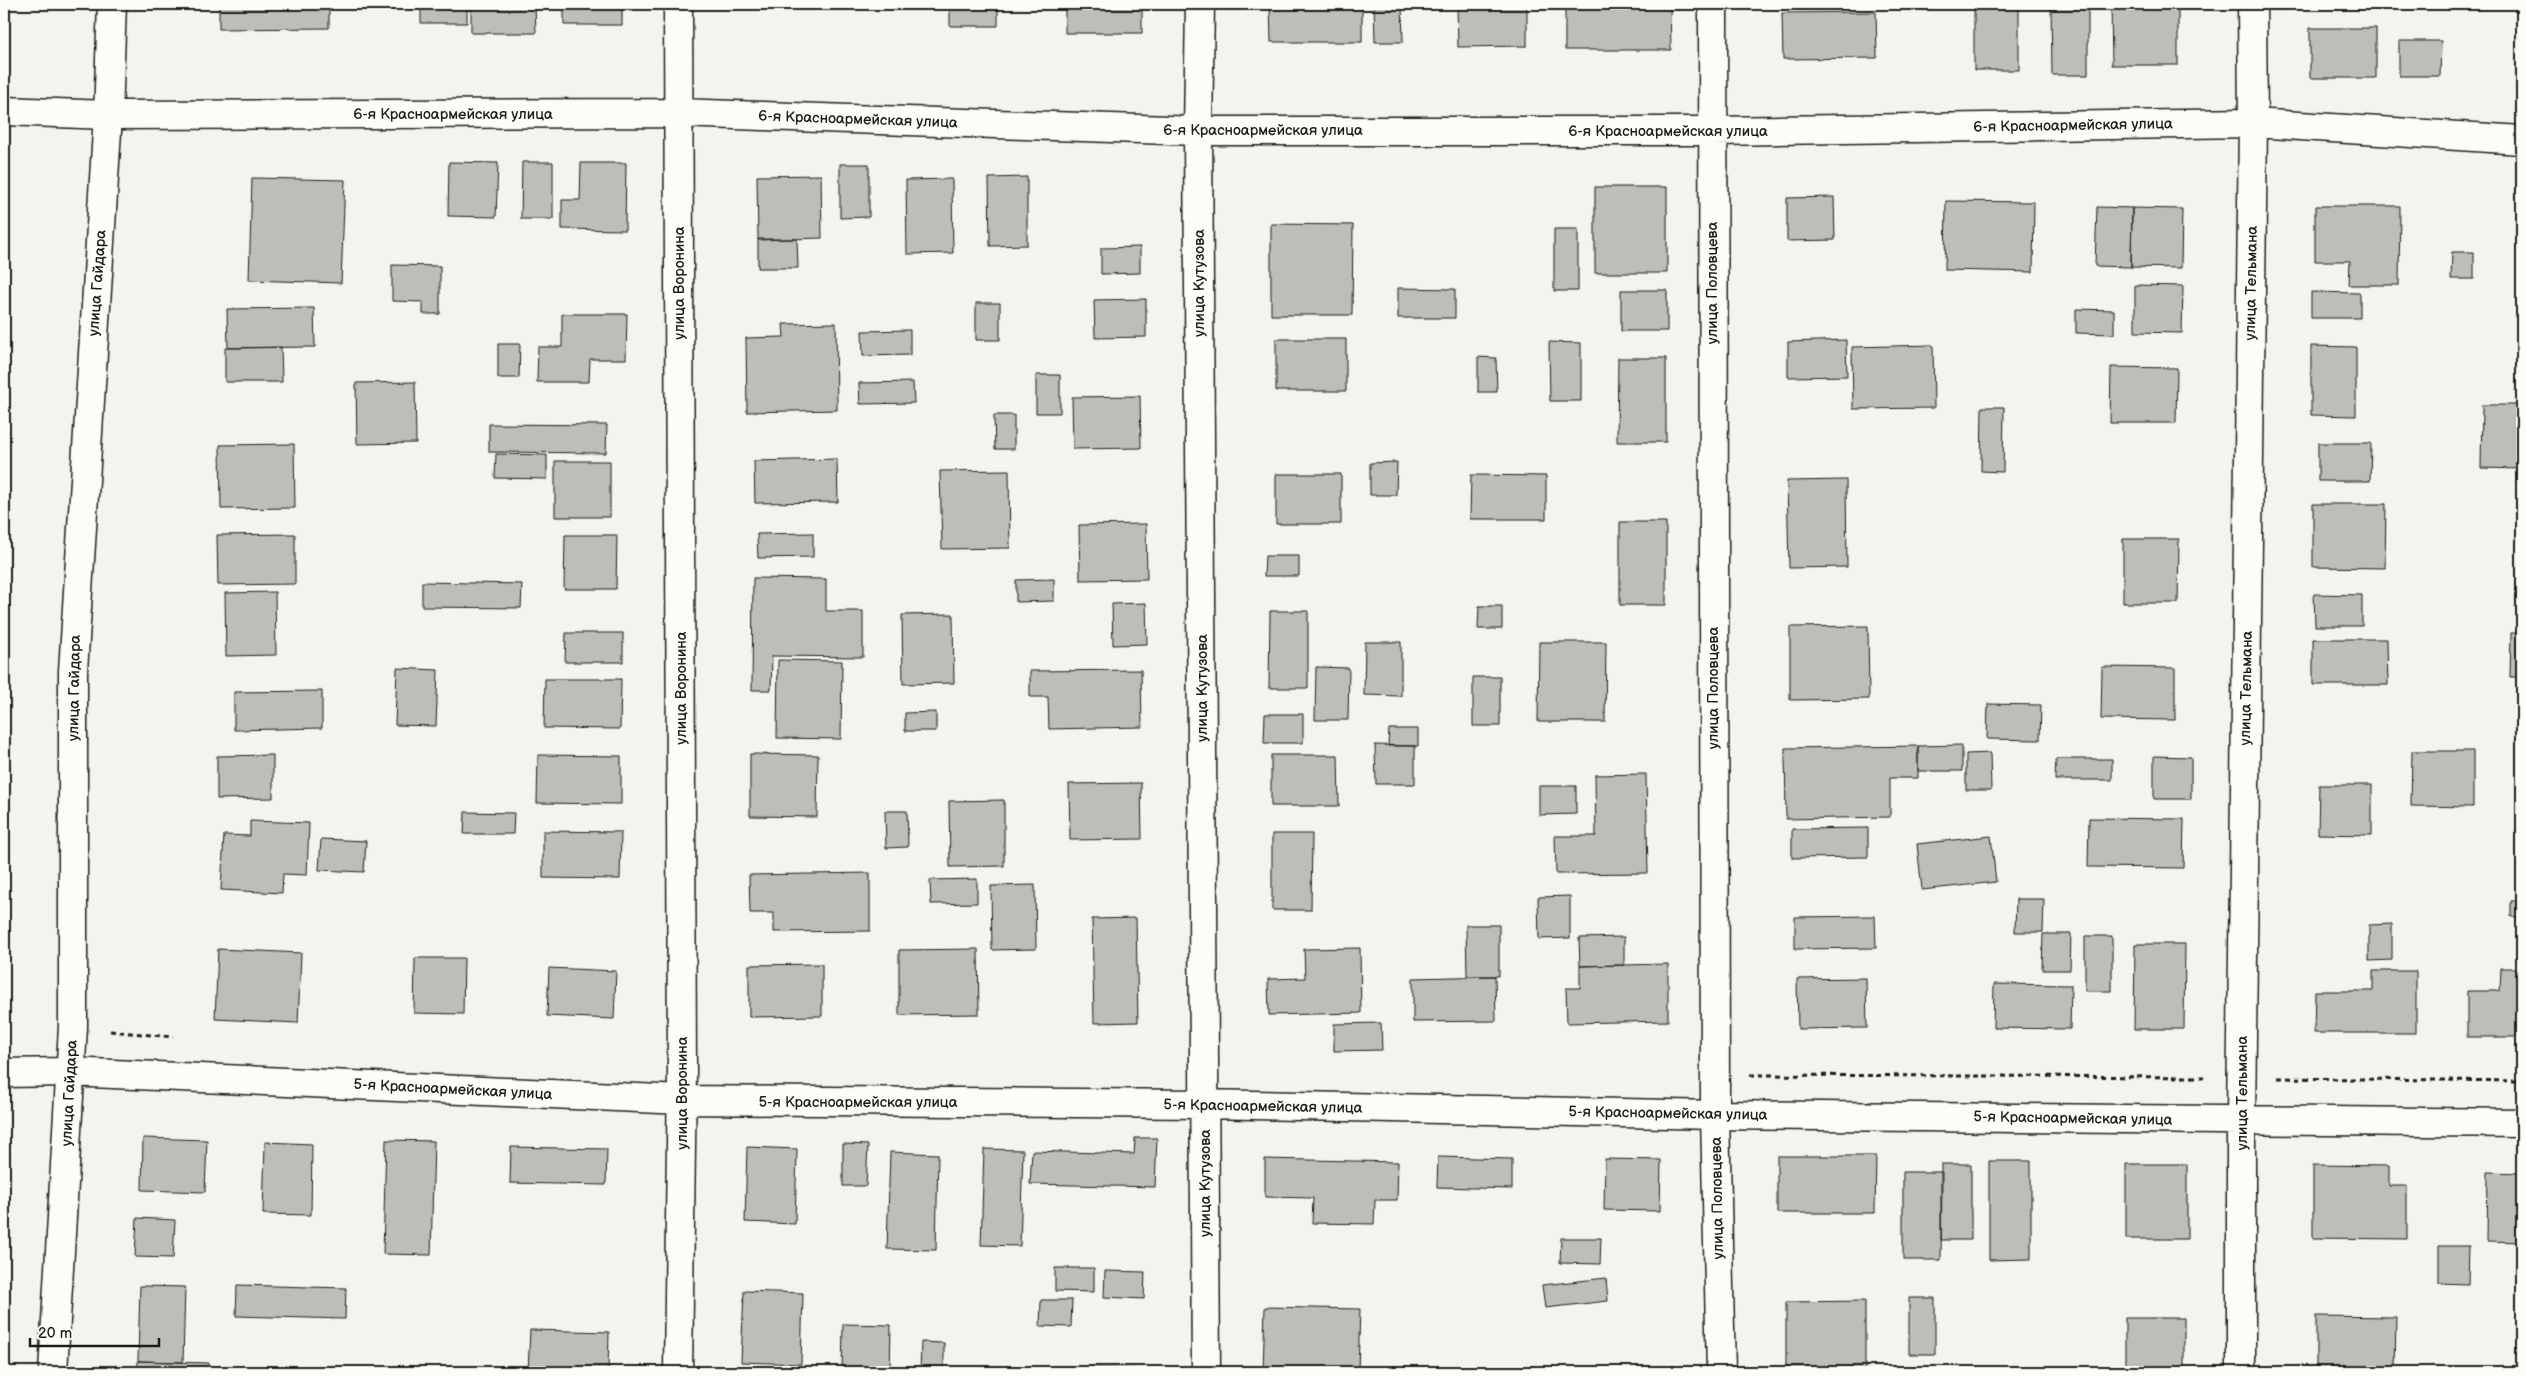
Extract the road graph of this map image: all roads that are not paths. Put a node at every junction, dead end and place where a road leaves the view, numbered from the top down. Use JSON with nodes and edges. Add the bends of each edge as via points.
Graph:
{"nodes":[{"id":1,"x":112,"y":4,"type":"edge"},
{"id":2,"x":678,"y":4,"type":"edge"},
{"id":3,"x":1200,"y":4,"type":"edge"},
{"id":4,"x":1713,"y":4,"type":"edge"},
{"id":5,"x":2252,"y":4,"type":"edge"},
{"id":6,"x":4,"y":111,"type":"edge"},
{"id":7,"x":678,"y":113,"type":"junction"},
{"id":8,"x":108,"y":115,"type":"junction"},
{"id":9,"x":2253,"y":122,"type":"junction"},
{"id":10,"x":1198,"y":131,"type":"junction"},
{"id":11,"x":1712,"y":131,"type":"junction"},
{"id":12,"x":2522,"y":140,"type":"edge"},
{"id":13,"x":4,"y":1072,"type":"edge"},
{"id":14,"x":69,"y":1072,"type":"junction"},
{"id":15,"x":682,"y":1100,"type":"junction"},
{"id":16,"x":1204,"y":1104,"type":"junction"},
{"id":17,"x":1715,"y":1115,"type":"junction"},
{"id":18,"x":2241,"y":1120,"type":"junction"},
{"id":19,"x":2522,"y":1123,"type":"edge"},
{"id":20,"x":53,"y":1372,"type":"edge"},
{"id":21,"x":678,"y":1372,"type":"edge"},
{"id":22,"x":1206,"y":1372,"type":"edge"},
{"id":23,"x":1721,"y":1372,"type":"edge"},
{"id":24,"x":2241,"y":1372,"type":"edge"}],
"edges":[{"from":1,"to":8,"type":"street","name":"улица Гайдара"},
{"from":2,"to":7,"type":"street","name":"улица Воронина"},
{"from":3,"to":10,"type":"street","name":"улица Кутузова"},
{"from":4,"to":11,"type":"street","name":"улица Половцева"},
{"from":5,"to":9,"type":"street","name":"улица Тельмана"},
{"from":6,"to":8,"type":"street","name":"6-я Красноармейская улица"},
{"from":7,"to":8,"type":"street","name":"6-я Красноармейская улица"},
{"from":7,"to":10,"type":"street","name":"6-я Красноармейская улица"},
{"from":7,"to":15,"type":"street","name":"улица Воронина"},
{"from":8,"to":14,"type":"street","name":"улица Гайдара","via":[[73,671],[72,1028]]},
{"from":9,"to":11,"type":"street","name":"6-я Красноармейская улица"},
{"from":9,"to":12,"type":"street","name":"6-я Красноармейская улица"},
{"from":9,"to":18,"type":"street","name":"улица Тельмана"},
{"from":10,"to":11,"type":"street","name":"6-я Красноармейская улица"},
{"from":10,"to":16,"type":"street","name":"улица Кутузова"},
{"from":11,"to":17,"type":"street","name":"улица Половцева"},
{"from":13,"to":14,"type":"street","name":"5-я Красноармейская улица"},
{"from":14,"to":15,"type":"street","name":"5-я Красноармейская улица"},
{"from":14,"to":20,"type":"street","name":"улица Гайдара"},
{"from":15,"to":16,"type":"street","name":"5-я Красноармейская улица"},
{"from":15,"to":21,"type":"street","name":"улица Воронина"},
{"from":16,"to":17,"type":"street","name":"5-я Красноармейская улица"},
{"from":16,"to":22,"type":"street","name":"улица Кутузова"},
{"from":17,"to":18,"type":"street","name":"5-я Красноармейская улица"},
{"from":17,"to":23,"type":"street","name":"улица Половцева"},
{"from":18,"to":19,"type":"street","name":"5-я Красноармейская улица"},
{"from":18,"to":24,"type":"street","name":"улица Тельмана"}]}
